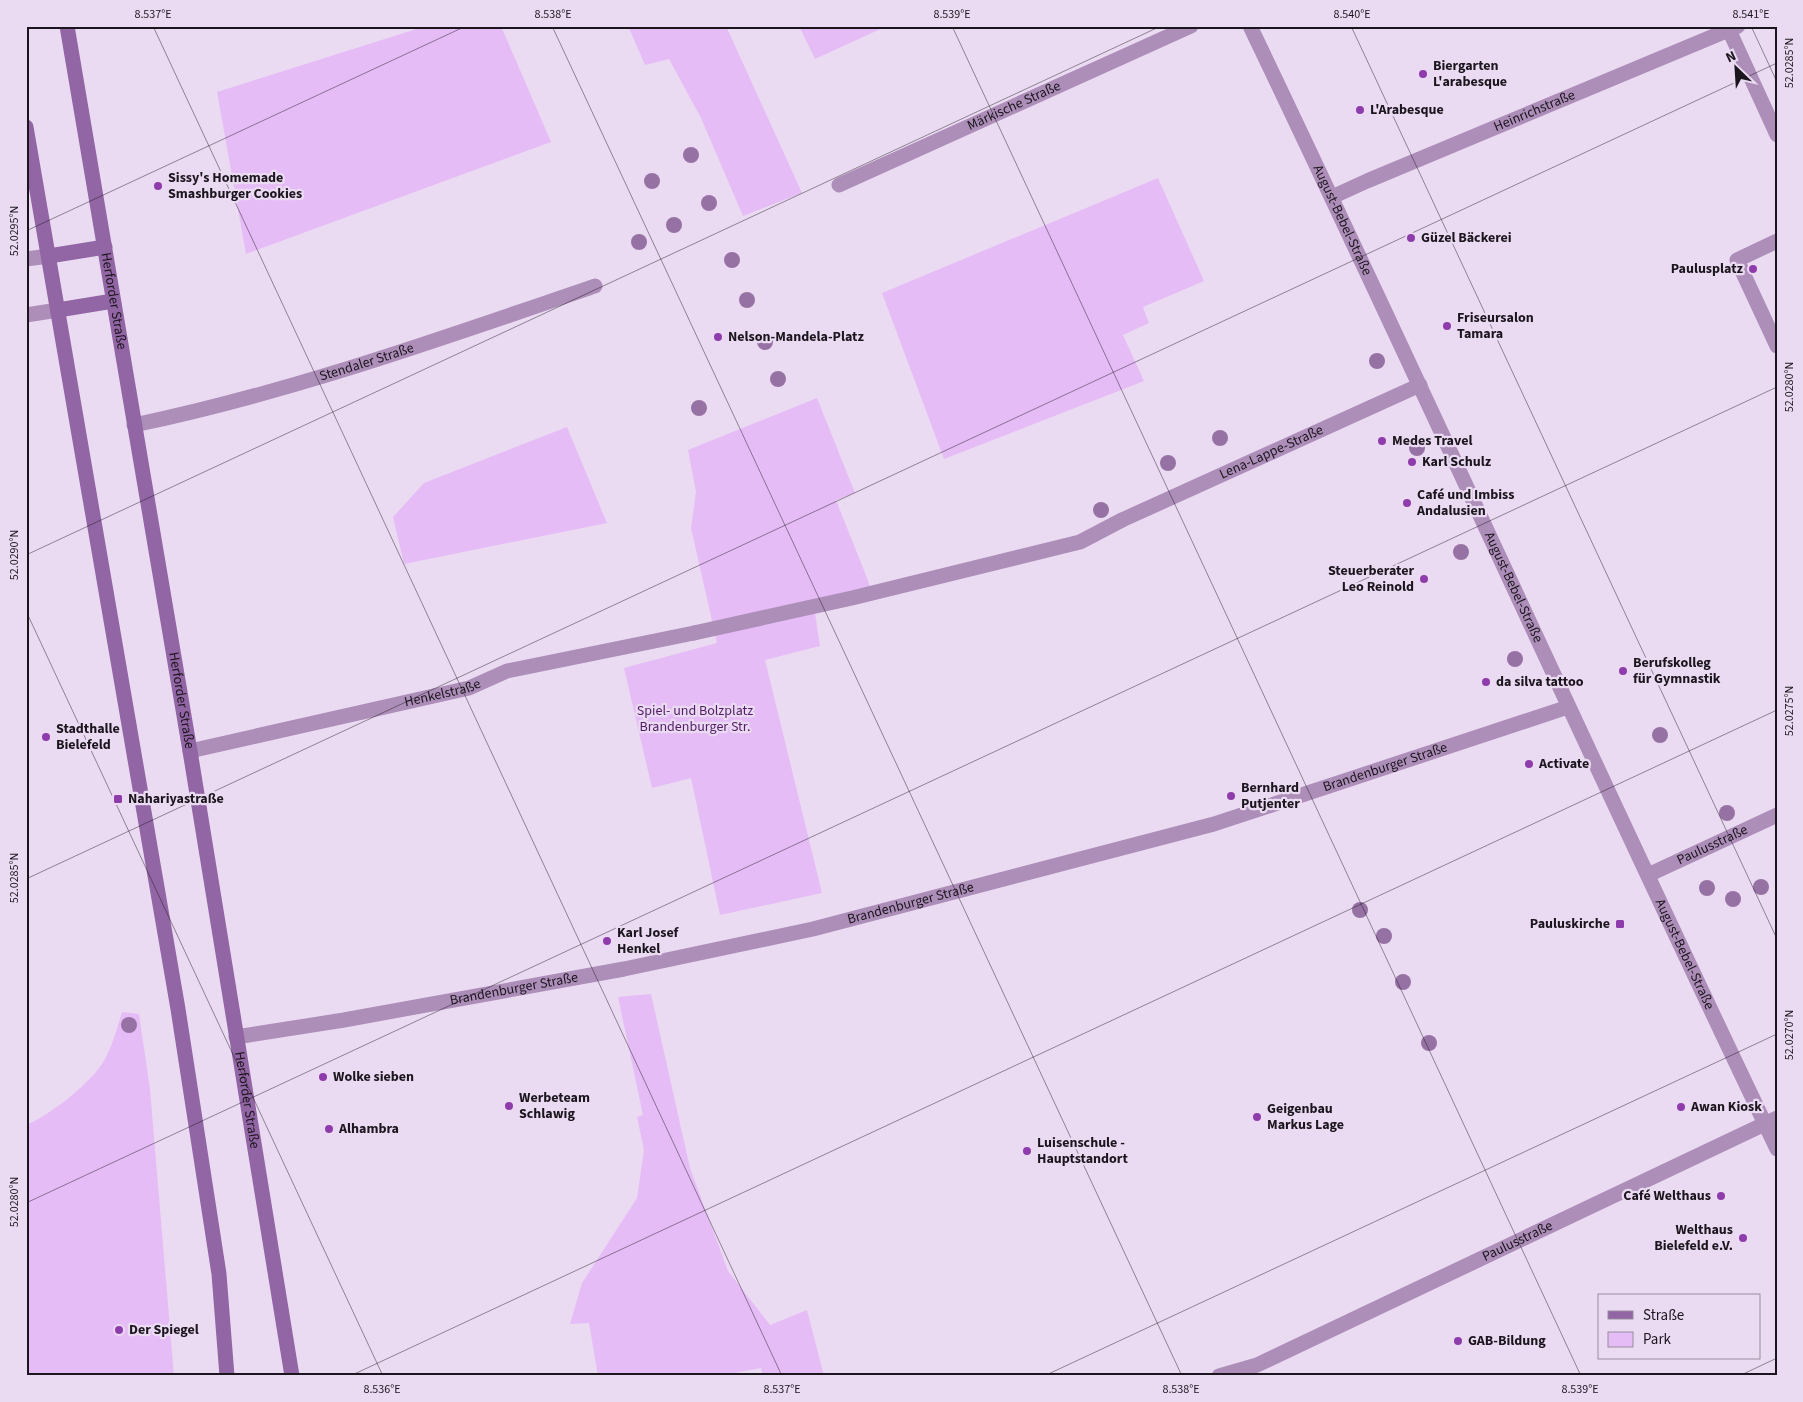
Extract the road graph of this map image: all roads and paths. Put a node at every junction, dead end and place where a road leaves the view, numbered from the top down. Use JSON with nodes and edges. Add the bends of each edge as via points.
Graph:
{"nodes":[{"id":1,"x":67,"y":26,"type":"edge"},
{"id":2,"x":1191,"y":26,"type":"edge"},
{"id":3,"x":1250,"y":26,"type":"edge"},
{"id":4,"x":1733,"y":28,"type":"edge"},
{"id":5,"x":26,"y":127,"type":"edge"},
{"id":6,"x":1777,"y":135,"type":"edge"},
{"id":7,"x":839,"y":185,"type":"dead end"},
{"id":8,"x":1332,"y":197,"type":"junction"},
{"id":9,"x":1777,"y":242,"type":"edge"},
{"id":10,"x":105,"y":247,"type":"junction"},
{"id":11,"x":49,"y":256,"type":"junction"},
{"id":12,"x":26,"y":259,"type":"edge"},
{"id":13,"x":596,"y":286,"type":"dead end"},
{"id":14,"x":113,"y":301,"type":"junction"},
{"id":15,"x":58,"y":310,"type":"junction"},
{"id":16,"x":26,"y":315,"type":"edge"},
{"id":17,"x":1777,"y":346,"type":"edge"},
{"id":18,"x":1420,"y":385,"type":"junction"},
{"id":19,"x":134,"y":426,"type":"junction"},
{"id":20,"x":694,"y":633,"type":"joint"},
{"id":21,"x":1568,"y":707,"type":"junction"},
{"id":22,"x":190,"y":751,"type":"junction"},
{"id":23,"x":1777,"y":815,"type":"edge"},
{"id":24,"x":1648,"y":875,"type":"junction"},
{"id":25,"x":236,"y":1037,"type":"junction"},
{"id":26,"x":1771,"y":1121,"type":"edge"},
{"id":27,"x":1777,"y":1149,"type":"edge"},
{"id":28,"x":1259,"y":1370,"type":"edge"},
{"id":29,"x":227,"y":1376,"type":"edge"},
{"id":30,"x":292,"y":1376,"type":"edge"},
{"id":31,"x":1220,"y":1376,"type":"edge"},
{"id":32,"x":1242,"y":1376,"type":"edge"}],
"edges":[{"from":1,"to":10,"type":"street","name":"Herforder Straße"},
{"from":2,"to":7,"type":"street","name":"Märkische Straße"},
{"from":3,"to":8,"type":"street","name":"August-Bebel-Straße"},
{"from":4,"to":6,"type":"street"},
{"from":4,"to":8,"type":"street","name":"Heinrichstraße"},
{"from":5,"to":11,"type":"street"},
{"from":8,"to":18,"type":"street","name":"August-Bebel-Straße"},
{"from":9,"to":17,"type":"street","via":[[1737,260]]},
{"from":10,"to":11,"type":"street"},
{"from":10,"to":14,"type":"street","name":"Herforder Straße"},
{"from":11,"to":12,"type":"street"},
{"from":11,"to":15,"type":"street"},
{"from":13,"to":19,"type":"street","name":"Stendaler Straße","via":[[388,357],[284,388]]},
{"from":14,"to":15,"type":"street"},
{"from":14,"to":19,"type":"street","name":"Herforder Straße"},
{"from":15,"to":16,"type":"street"},
{"from":15,"to":29,"type":"street","via":[[178,1009],[219,1274]]},
{"from":18,"to":20,"type":"street","name":"Lena-Lappe-Straße","via":[[1080,542]]},
{"from":18,"to":21,"type":"street","name":"August-Bebel-Straße"},
{"from":19,"to":22,"type":"street","name":"Herforder Straße"},
{"from":20,"to":22,"type":"street","name":"Henkelstraße","via":[[507,671],[469,688]]},
{"from":21,"to":24,"type":"street","name":"August-Bebel-Straße"},
{"from":21,"to":25,"type":"street","name":"Brandenburger Straße","via":[[1214,824],[814,929],[614,971]]},
{"from":22,"to":25,"type":"street","name":"Herforder Straße"},
{"from":23,"to":24,"type":"street","name":"Paulusstraße"},
{"from":24,"to":26,"type":"street","name":"August-Bebel-Straße"},
{"from":25,"to":30,"type":"street","name":"Herforder Straße"},
{"from":26,"to":27,"type":"street","name":"August-Bebel-Straße"},
{"from":26,"to":28,"type":"street","name":"Paulusstraße"},
{"from":28,"to":31,"type":"street","name":"Paulusstraße"},
{"from":28,"to":32,"type":"street","name":"Paulusstraße"}]}
